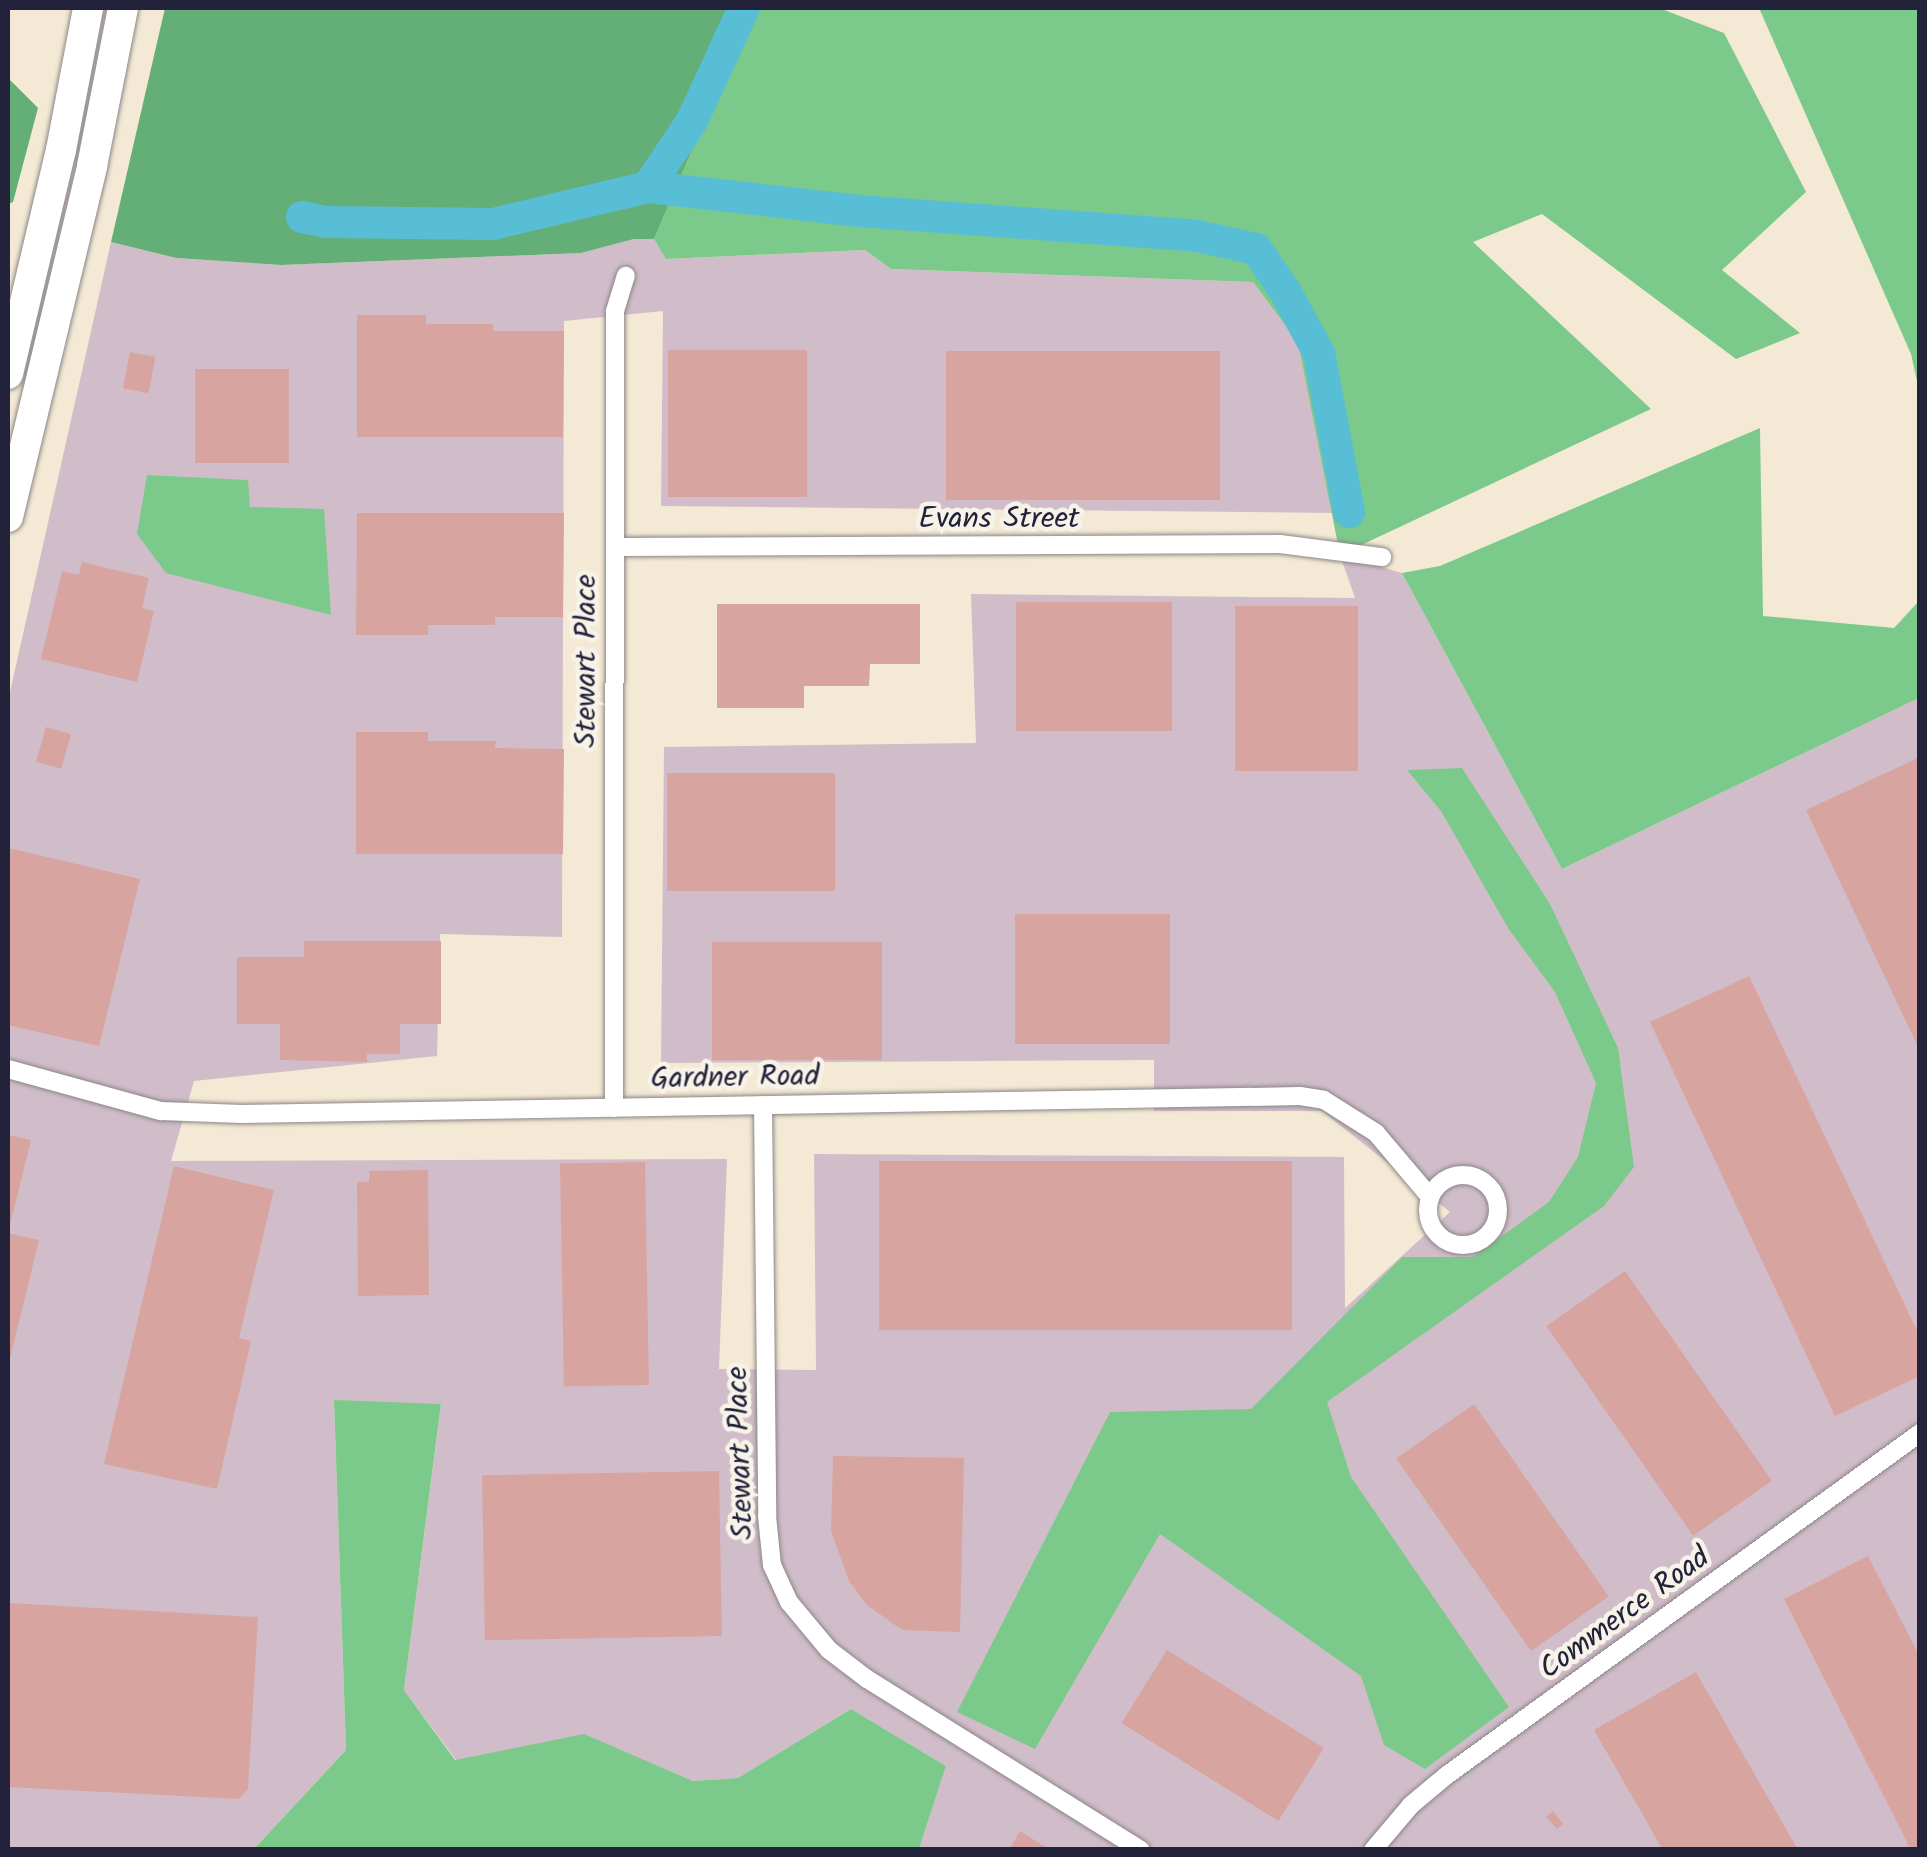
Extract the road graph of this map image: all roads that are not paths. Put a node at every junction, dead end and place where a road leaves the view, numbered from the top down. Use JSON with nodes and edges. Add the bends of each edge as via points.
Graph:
{"nodes":[{"id":1,"x":88,"y":8,"type":"edge"},
{"id":2,"x":123,"y":8,"type":"edge"},
{"id":3,"x":626,"y":276,"type":"dead end"},
{"id":4,"x":8,"y":374,"type":"edge"},
{"id":5,"x":8,"y":516,"type":"edge"},
{"id":6,"x":614,"y":547,"type":"junction"},
{"id":7,"x":1382,"y":556,"type":"dead end"},
{"id":8,"x":8,"y":1068,"type":"edge"},
{"id":9,"x":763,"y":1105,"type":"junction"},
{"id":10,"x":614,"y":1108,"type":"junction"},
{"id":11,"x":1430,"y":1196,"type":"junction"},
{"id":12,"x":1920,"y":1433,"type":"edge"},
{"id":13,"x":1141,"y":1850,"type":"edge"},
{"id":14,"x":1373,"y":1850,"type":"edge"}],
"edges":[{"from":1,"to":4,"type":"highway"},
{"from":2,"to":5,"type":"highway"},
{"from":3,"to":6,"type":"street","name":"Stewart Place","via":[[614,310]]},
{"from":6,"to":7,"type":"street","name":"Evans Street","via":[[1280,544]]},
{"from":6,"to":10,"type":"street","name":"Stewart Place"},
{"from":8,"to":10,"type":"street","name":"Gardner Road","via":[[161,1111]]},
{"from":9,"to":10,"type":"street","name":"Gardner Road"},
{"from":9,"to":11,"type":"street","name":"Gardner Road","via":[[1300,1096],[1324,1100],[1376,1132]]},
{"from":9,"to":13,"type":"street","name":"Stewart Place","via":[[767,1516],[772,1565],[788,1602],[829,1650],[868,1679]]},
{"from":11,"to":11,"type":"street","via":[[1429,1221],[1454,1245],[1476,1244],[1495,1226],[1498,1203],[1478,1178],[1453,1176]]},
{"from":12,"to":14,"type":"street","name":"Commerce Road","via":[[1447,1774]]}]}
